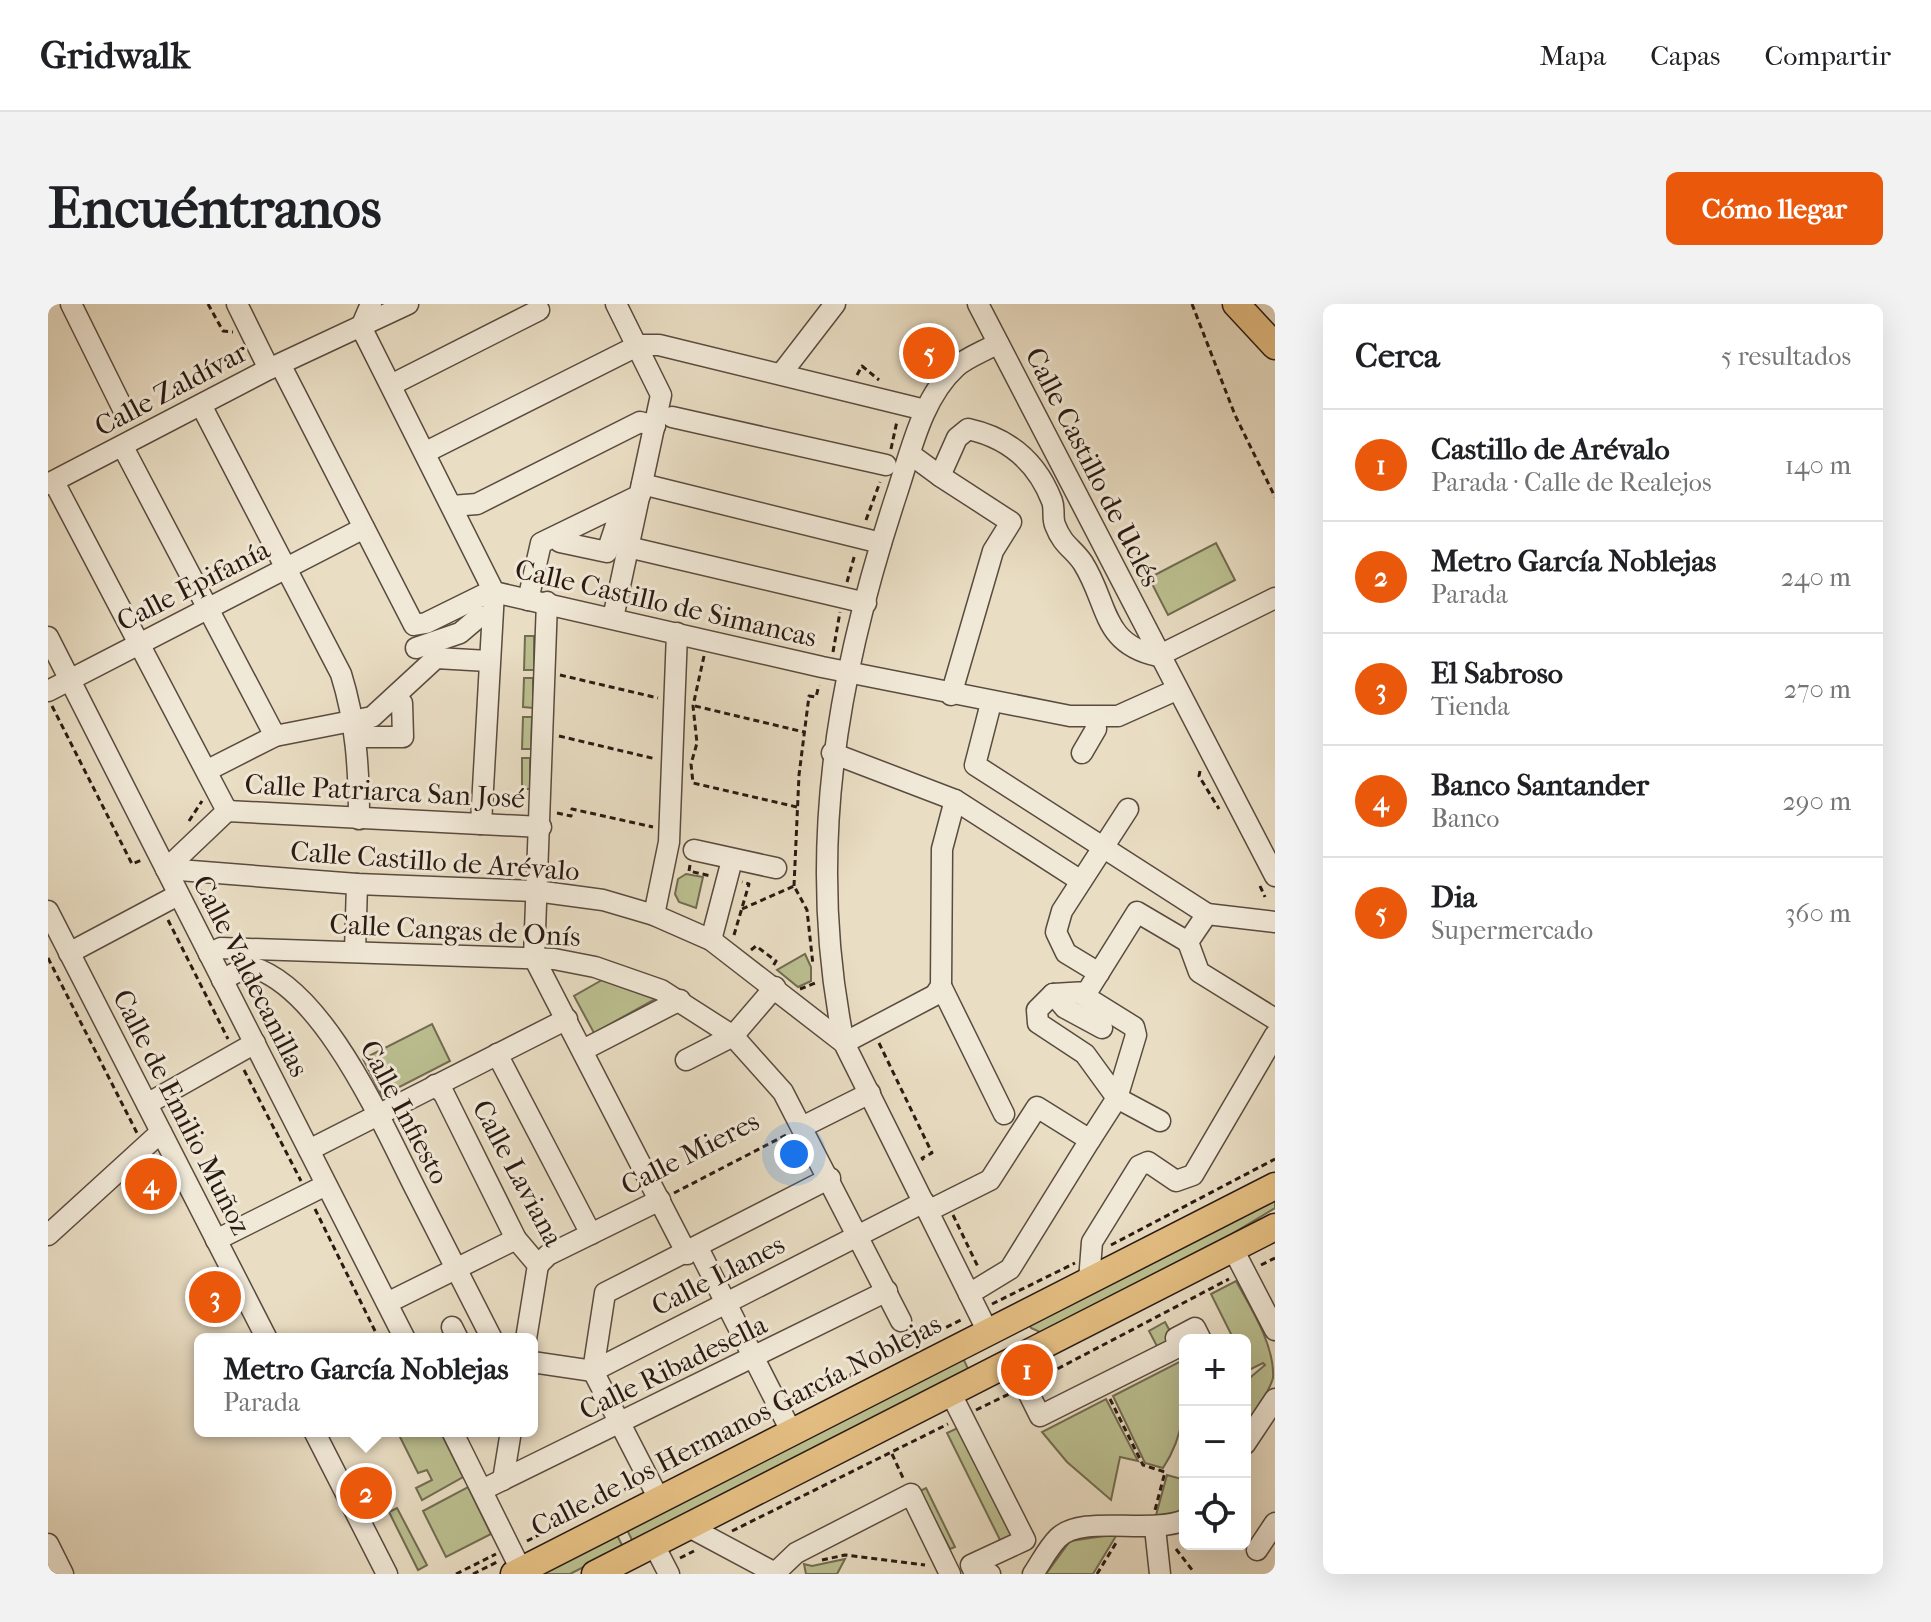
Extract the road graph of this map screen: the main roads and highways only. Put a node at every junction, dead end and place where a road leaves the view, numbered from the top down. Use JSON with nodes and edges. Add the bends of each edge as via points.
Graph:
{"nodes":[{"id":1,"x":1236,"y":304,"type":"edge"},
{"id":2,"x":1249,"y":304,"type":"edge"},
{"id":3,"x":1275,"y":329,"type":"edge"},
{"id":4,"x":1275,"y":346,"type":"edge"},
{"id":5,"x":1275,"y":1186,"type":"edge"},
{"id":6,"x":1275,"y":1213,"type":"edge"},
{"id":7,"x":1275,"y":1227,"type":"edge"},
{"id":8,"x":1223,"y":1254,"type":"junction"},
{"id":9,"x":988,"y":1332,"type":"junction"},
{"id":10,"x":1039,"y":1349,"type":"junction"},
{"id":11,"x":666,"y":1560,"type":"edge"},
{"id":12,"x":511,"y":1563,"type":"edge"},
{"id":13,"x":595,"y":1574,"type":"edge"}],
"edges":[{"from":1,"to":4,"type":"main road"},
{"from":2,"to":3,"type":"main road"},
{"from":5,"to":9,"type":"main road","name":"Calle de los Hermanos García Noblejas","via":[[1086,1271]]},
{"from":6,"to":8,"type":"main road","via":[[1231,1239]]},
{"from":7,"to":8,"type":"main road"},
{"from":8,"to":10,"type":"main road"},
{"from":9,"to":10,"type":"main road","name":"Calle de los Hermanos García Noblejas","via":[[1013,1347]]},
{"from":9,"to":12,"type":"main road","name":"Calle de los Hermanos García Noblejas","via":[[792,1433],[658,1488]]},
{"from":10,"to":11,"type":"main road","via":[[1013,1362],[957,1406],[694,1538]]},
{"from":11,"to":13,"type":"main road"}]}
